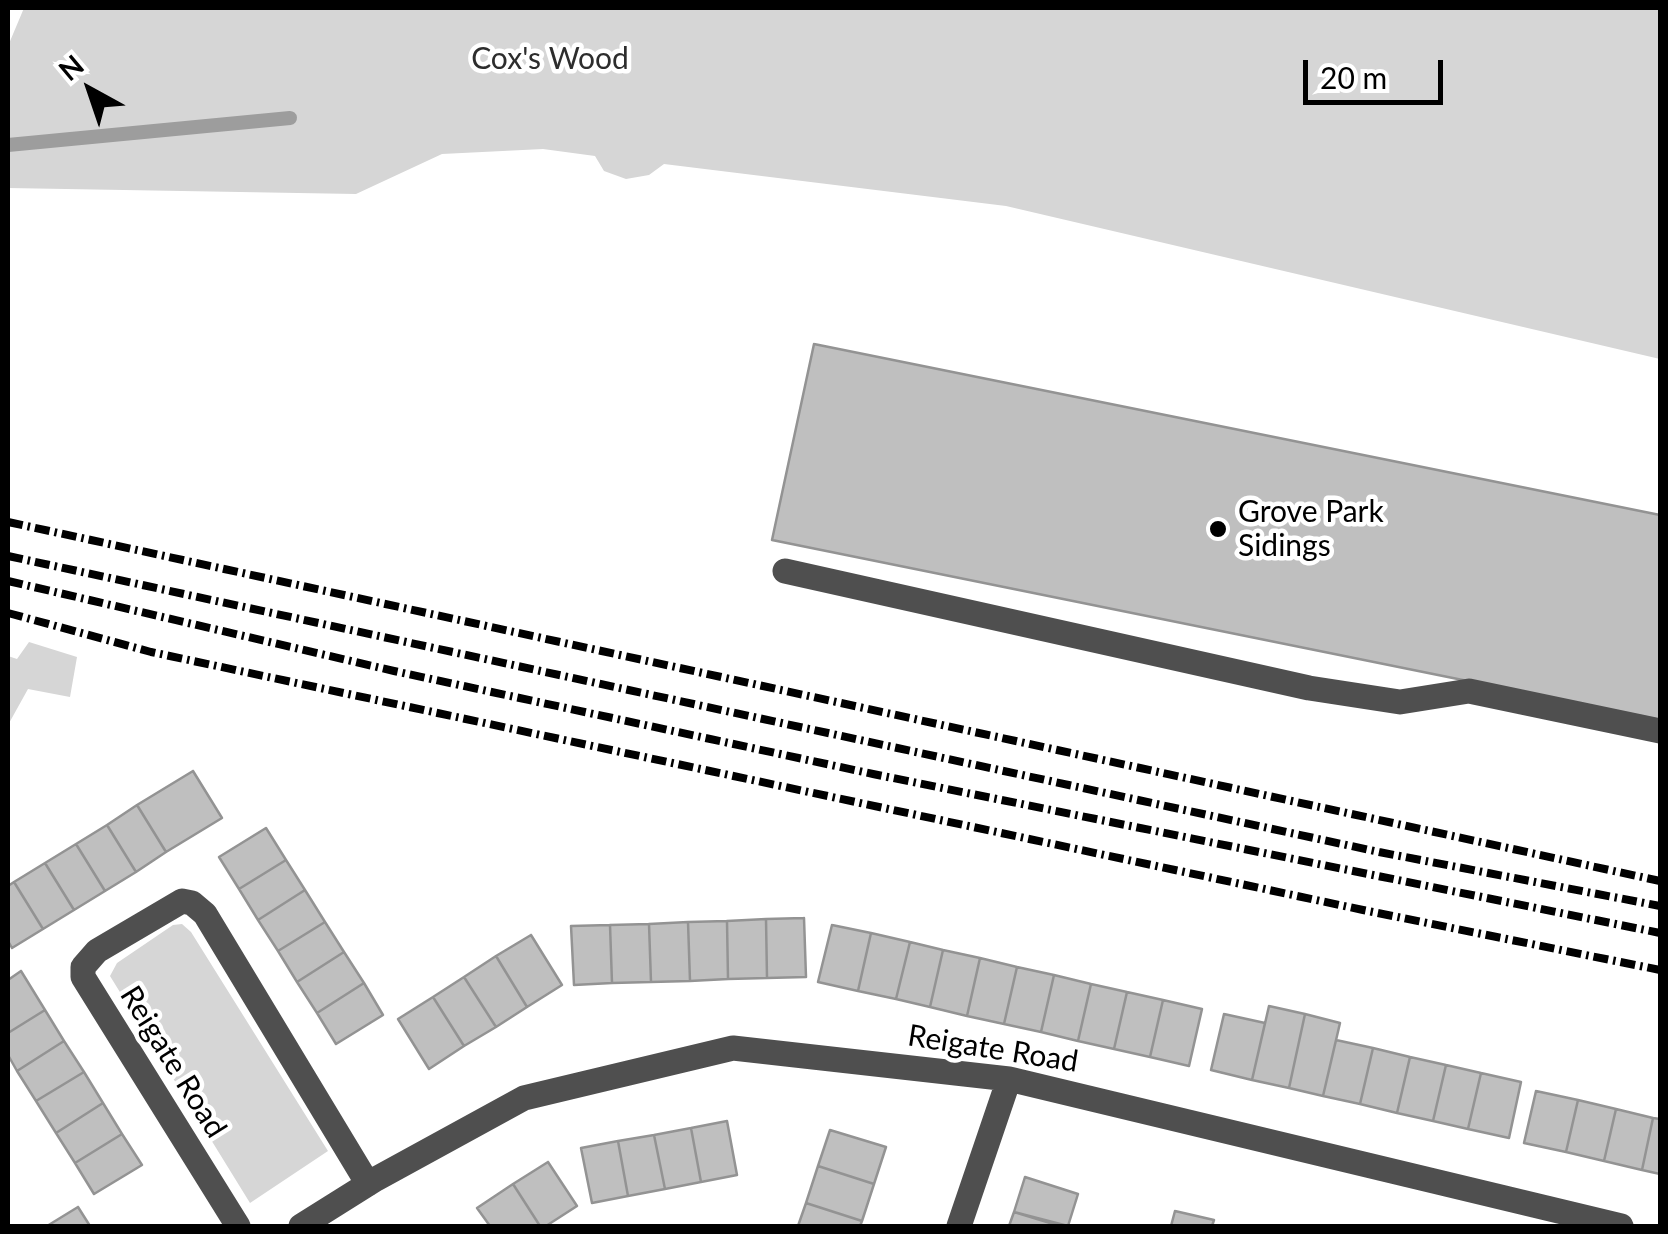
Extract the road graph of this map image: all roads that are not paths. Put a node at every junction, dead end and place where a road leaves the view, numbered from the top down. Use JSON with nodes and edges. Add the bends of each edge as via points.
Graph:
{"nodes":[{"id":1,"x":785,"y":570,"type":"dead end"},
{"id":2,"x":1660,"y":731,"type":"edge"},
{"id":3,"x":1009,"y":1079,"type":"junction"},
{"id":4,"x":368,"y":1184,"type":"junction"},
{"id":5,"x":238,"y":1226,"type":"edge"},
{"id":6,"x":300,"y":1226,"type":"edge"},
{"id":7,"x":959,"y":1226,"type":"edge"},
{"id":8,"x":1622,"y":1226,"type":"edge"}],
"edges":[{"from":1,"to":2,"type":"street","via":[[1309,688],[1400,702],[1468,692]]},
{"from":3,"to":4,"type":"street","name":"Reigate Road","via":[[733,1048],[524,1098]]},
{"from":3,"to":7,"type":"street"},
{"from":3,"to":8,"type":"street","name":"Reigate Road"},
{"from":4,"to":5,"type":"street","name":"Reigate Road","via":[[205,914],[182,901],[97,951],[82,967],[83,977]]},
{"from":4,"to":6,"type":"street","name":"Reigate Road"}]}
